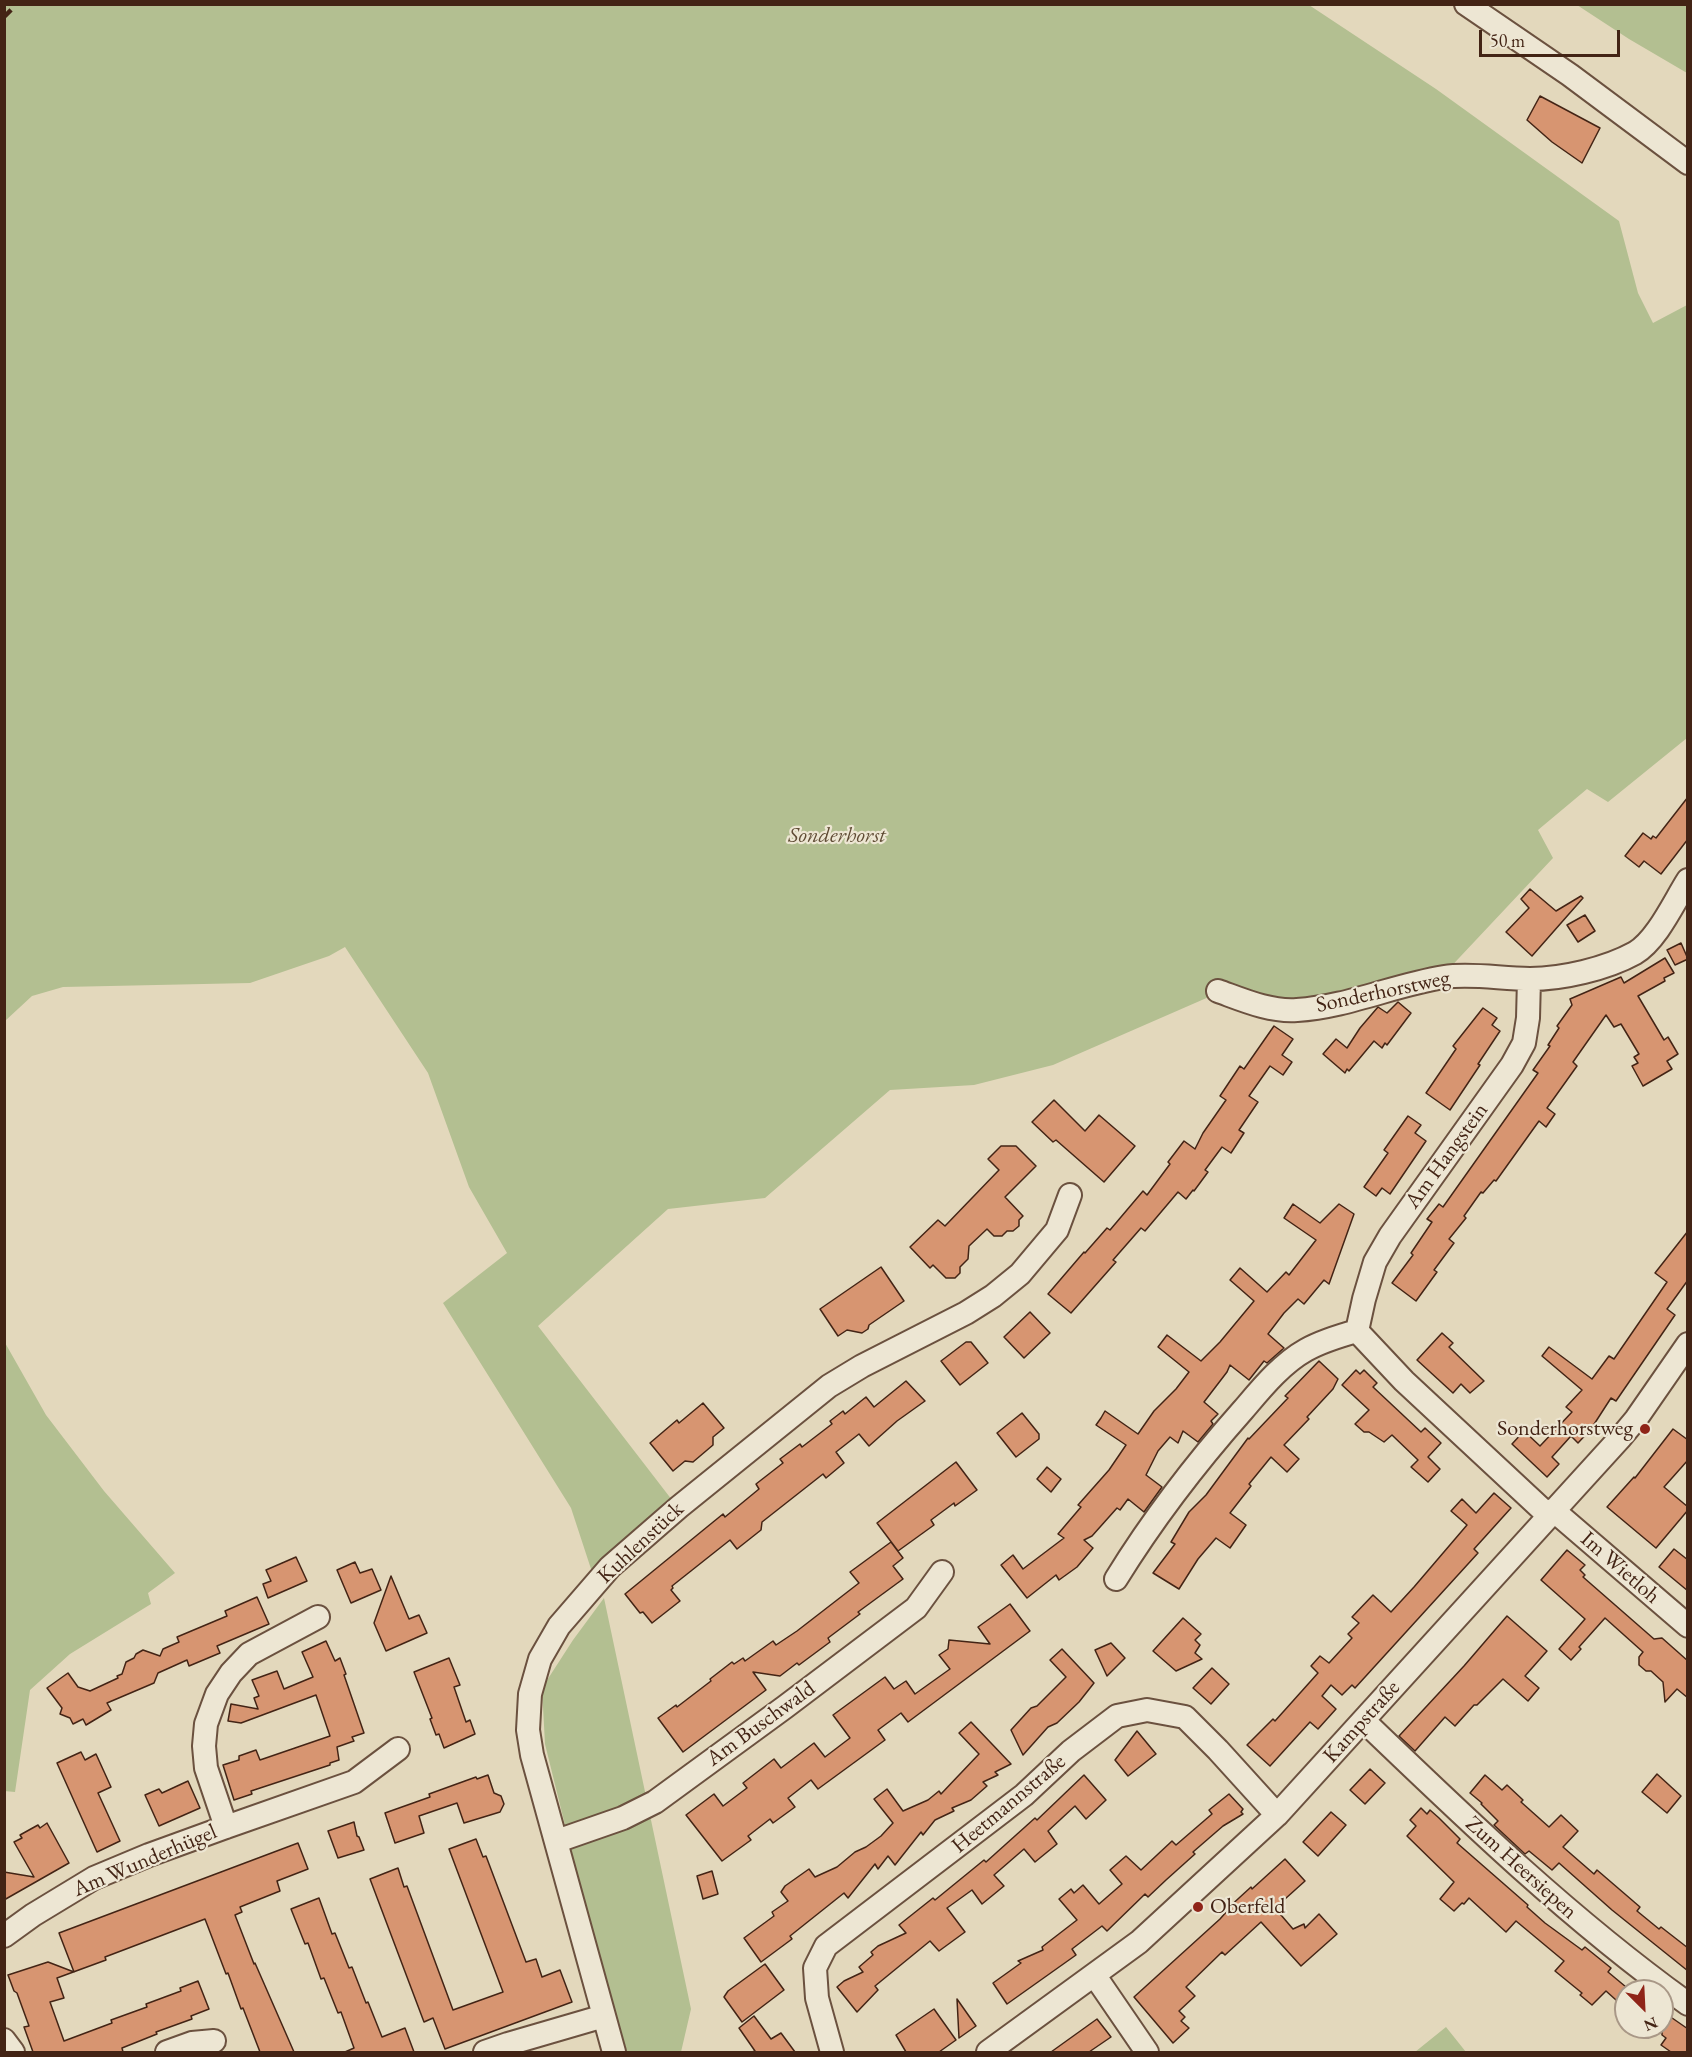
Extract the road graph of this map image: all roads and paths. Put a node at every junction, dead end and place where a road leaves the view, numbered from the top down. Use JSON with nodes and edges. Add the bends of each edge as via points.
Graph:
{"nodes":[{"id":1,"x":1466,"y":4,"type":"edge"},
{"id":2,"x":1688,"y":163,"type":"edge"},
{"id":3,"x":1688,"y":880,"type":"edge"},
{"id":4,"x":1529,"y":979,"type":"junction"},
{"id":5,"x":1218,"y":991,"type":"dead end"},
{"id":6,"x":1070,"y":1195,"type":"dead end"},
{"id":7,"x":1358,"y":1331,"type":"junction"},
{"id":8,"x":1688,"y":1344,"type":"edge"},
{"id":9,"x":1551,"y":1512,"type":"junction"},
{"id":10,"x":942,"y":1572,"type":"dead end"},
{"id":11,"x":1116,"y":1579,"type":"dead end"},
{"id":12,"x":318,"y":1617,"type":"dead end"},
{"id":13,"x":1688,"y":1626,"type":"edge"},
{"id":14,"x":1364,"y":1721,"type":"junction"},
{"id":15,"x":398,"y":1749,"type":"dead end"},
{"id":16,"x":1277,"y":1815,"type":"junction"},
{"id":17,"x":226,"y":1827,"type":"junction"},
{"id":18,"x":556,"y":1841,"type":"junction"},
{"id":19,"x":4,"y":1935,"type":"edge"},
{"id":20,"x":1095,"y":1976,"type":"junction"},
{"id":21,"x":1688,"y":2004,"type":"edge"},
{"id":22,"x":604,"y":2016,"type":"junction"},
{"id":23,"x":4,"y":2040,"type":"edge"},
{"id":24,"x":214,"y":2041,"type":"dead end"},
{"id":25,"x":13,"y":2052,"type":"edge"},
{"id":26,"x":167,"y":2052,"type":"edge"},
{"id":27,"x":485,"y":2052,"type":"edge"},
{"id":28,"x":614,"y":2052,"type":"edge"},
{"id":29,"x":832,"y":2052,"type":"edge"},
{"id":30,"x":988,"y":2052,"type":"edge"},
{"id":31,"x":1147,"y":2052,"type":"edge"}],
"edges":[{"from":1,"to":2,"type":"street"},
{"from":3,"to":4,"type":"street","name":"Sonderhorstweg","via":[[1652,937],[1636,953],[1567,976]]},
{"from":4,"to":5,"type":"street","name":"Sonderhorstweg","via":[[1445,977],[1328,1006],[1296,1010],[1264,1006]]},
{"from":4,"to":7,"type":"street","name":"Am Hangstein","via":[[1524,1043],[1375,1262]]},
{"from":6,"to":18,"type":"street","name":"Kuhlenstück","via":[[1057,1230],[1020,1274],[966,1313],[829,1386],[679,1506],[610,1567],[559,1626],[540,1659],[530,1694],[528,1730]]},
{"from":7,"to":9,"type":"street","via":[[1404,1381]]},
{"from":7,"to":11,"type":"street","via":[[1304,1351],[1271,1378],[1211,1447],[1139,1541]]},
{"from":8,"to":9,"type":"street","name":"Kampstraße","via":[[1636,1419]]},
{"from":9,"to":13,"type":"street","name":"Im Wietloh"},
{"from":9,"to":14,"type":"street","name":"Kampstraße"},
{"from":10,"to":18,"type":"street","name":"Am Buschwald","via":[[916,1608],[655,1802],[623,1818]]},
{"from":12,"to":17,"type":"street","name":"Am Wunderhügel","via":[[249,1654],[217,1694],[206,1724],[204,1746],[206,1768]]},
{"from":14,"to":16,"type":"street","name":"Kampstraße"},
{"from":14,"to":21,"type":"street","name":"Zum Heersiepen","via":[[1532,1880]]},
{"from":15,"to":17,"type":"street","name":"Am Wunderhügel","via":[[354,1782]]},
{"from":16,"to":20,"type":"street","name":"Kampstraße","via":[[1139,1942]]},
{"from":16,"to":29,"type":"street","name":"Heetmannstraße","via":[[1185,1717],[1147,1710],[1117,1716],[1071,1751],[1024,1795],[826,1946],[815,1968],[817,1998]]},
{"from":17,"to":19,"type":"street","name":"Am Wunderhügel","via":[[94,1878]]},
{"from":18,"to":22,"type":"street","name":"Kuhlenstück"},
{"from":20,"to":30,"type":"street","name":"Kampstraße"},
{"from":20,"to":31,"type":"street"},
{"from":22,"to":27,"type":"street"},
{"from":22,"to":28,"type":"street","name":"Kuhlenstück"},
{"from":23,"to":25,"type":"street"},
{"from":24,"to":26,"type":"street","via":[[192,2043]]}]}
